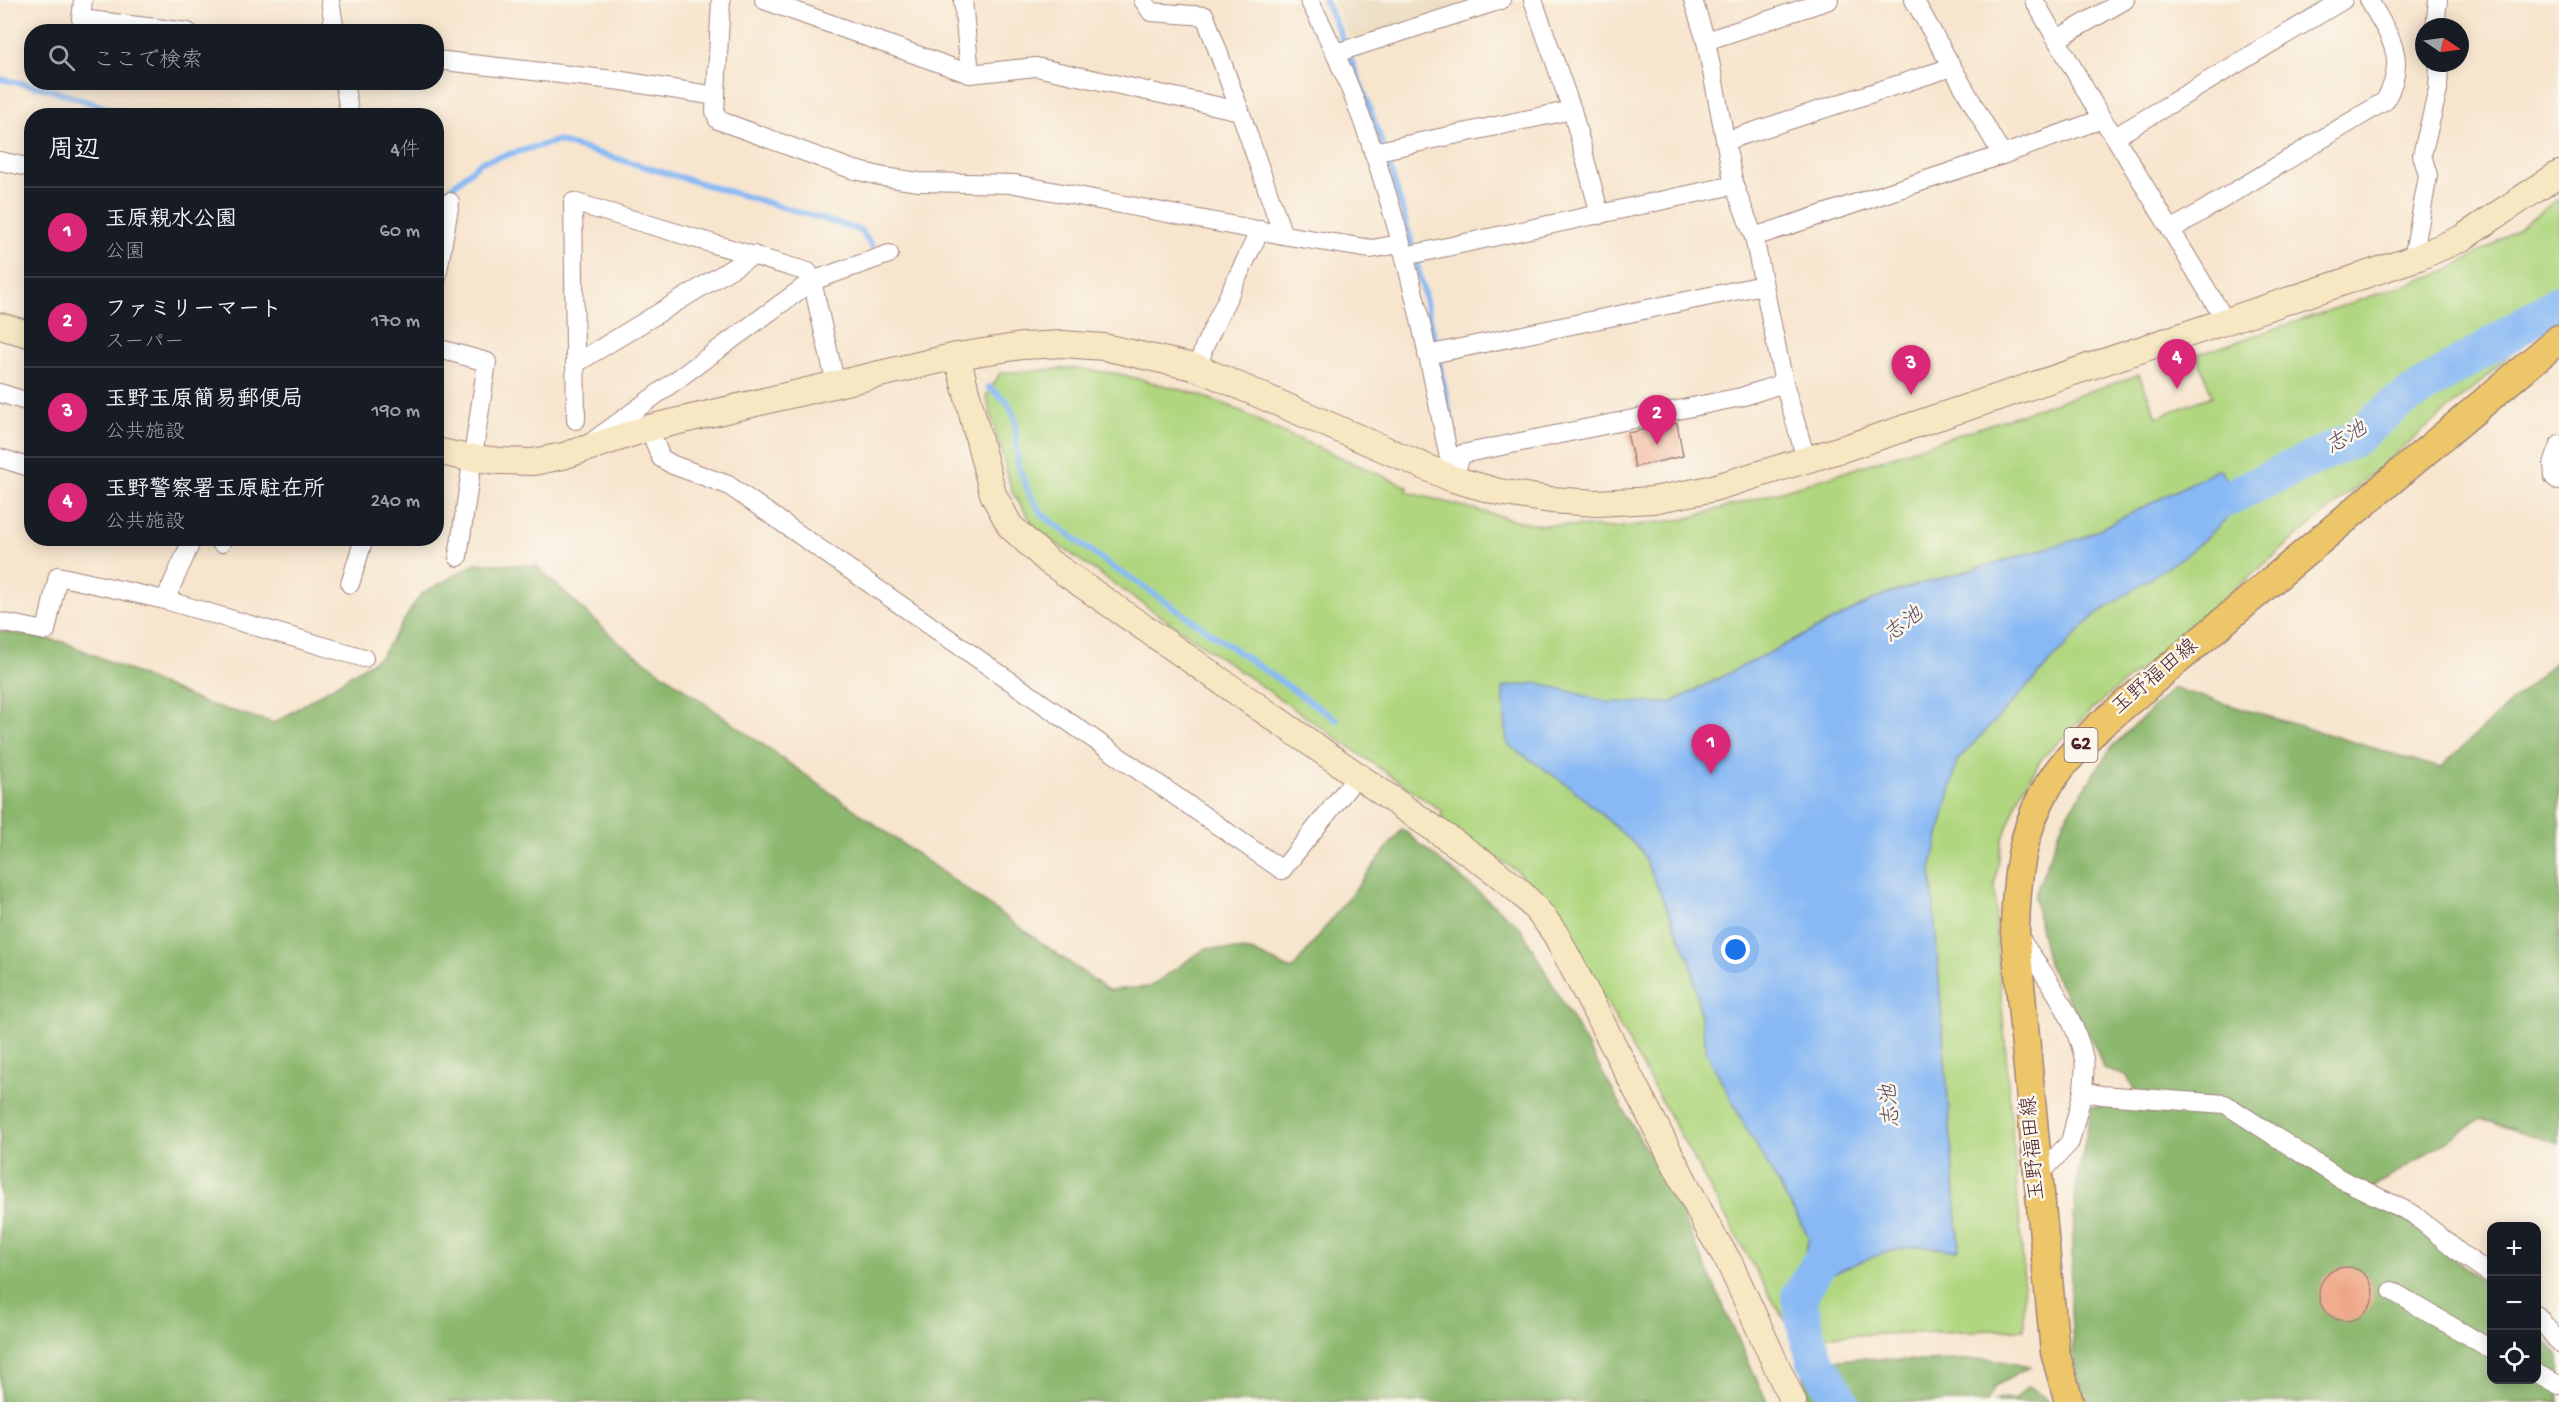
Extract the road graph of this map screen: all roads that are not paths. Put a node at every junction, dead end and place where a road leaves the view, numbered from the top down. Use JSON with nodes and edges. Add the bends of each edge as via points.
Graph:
{"nodes":[{"id":1,"x":83,"y":0,"type":"edge"},
{"id":2,"x":330,"y":0,"type":"edge"},
{"id":3,"x":721,"y":0,"type":"edge"},
{"id":4,"x":764,"y":0,"type":"edge"},
{"id":5,"x":963,"y":0,"type":"edge"},
{"id":6,"x":1143,"y":0,"type":"edge"},
{"id":7,"x":1309,"y":0,"type":"edge"},
{"id":8,"x":1501,"y":0,"type":"edge"},
{"id":9,"x":1533,"y":0,"type":"edge"},
{"id":10,"x":1693,"y":0,"type":"edge"},
{"id":11,"x":1829,"y":0,"type":"edge"},
{"id":12,"x":1914,"y":0,"type":"edge"},
{"id":13,"x":2034,"y":0,"type":"edge"},
{"id":14,"x":2125,"y":0,"type":"edge"},
{"id":15,"x":2343,"y":0,"type":"edge"},
{"id":16,"x":2369,"y":0,"type":"edge"},
{"id":17,"x":2438,"y":0,"type":"edge"},
{"id":18,"x":2435,"y":18,"type":"edge"},
{"id":19,"x":122,"y":24,"type":"edge"},
{"id":20,"x":334,"y":24,"type":"edge"},
{"id":21,"x":2058,"y":39,"type":"junction"},
{"id":22,"x":1706,"y":41,"type":"junction"},
{"id":23,"x":1343,"y":51,"type":"junction"},
{"id":24,"x":444,"y":61,"type":"edge"},
{"id":25,"x":1952,"y":68,"type":"junction"},
{"id":26,"x":2439,"y":72,"type":"edge"},
{"id":27,"x":970,"y":74,"type":"junction"},
{"id":28,"x":345,"y":90,"type":"edge"},
{"id":29,"x":716,"y":96,"type":"junction"},
{"id":30,"x":349,"y":108,"type":"edge"},
{"id":31,"x":1240,"y":111,"type":"junction"},
{"id":32,"x":1572,"y":111,"type":"junction"},
{"id":33,"x":2102,"y":119,"type":"junction"},
{"id":34,"x":2115,"y":136,"type":"junction"},
{"id":35,"x":1725,"y":141,"type":"junction"},
{"id":36,"x":1380,"y":150,"type":"junction"},
{"id":37,"x":2002,"y":154,"type":"junction"},
{"id":38,"x":0,"y":161,"type":"edge"},
{"id":39,"x":24,"y":166,"type":"edge"},
{"id":40,"x":2559,"y":174,"type":"edge"},
{"id":41,"x":1734,"y":185,"type":"junction"},
{"id":42,"x":450,"y":202,"type":"dead end"},
{"id":43,"x":1600,"y":215,"type":"junction"},
{"id":44,"x":444,"y":230,"type":"edge"},
{"id":45,"x":2171,"y":230,"type":"junction"},
{"id":46,"x":1260,"y":231,"type":"junction"},
{"id":47,"x":1283,"y":235,"type":"junction"},
{"id":48,"x":1754,"y":237,"type":"junction"},
{"id":49,"x":1409,"y":252,"type":"junction"},
{"id":50,"x":889,"y":254,"type":"dead end"},
{"id":51,"x":754,"y":255,"type":"junction"},
{"id":52,"x":2413,"y":259,"type":"junction"},
{"id":53,"x":812,"y":280,"type":"junction"},
{"id":54,"x":1763,"y":285,"type":"junction"},
{"id":55,"x":2225,"y":320,"type":"junction"},
{"id":56,"x":0,"y":326,"type":"edge"},
{"id":57,"x":24,"y":333,"type":"edge"},
{"id":58,"x":2559,"y":339,"type":"edge"},
{"id":59,"x":444,"y":350,"type":"edge"},
{"id":60,"x":1434,"y":354,"type":"junction"},
{"id":61,"x":957,"y":356,"type":"junction"},
{"id":62,"x":575,"y":364,"type":"junction"},
{"id":63,"x":1198,"y":368,"type":"junction"},
{"id":64,"x":1784,"y":383,"type":"junction"},
{"id":65,"x":836,"y":385,"type":"junction"},
{"id":66,"x":0,"y":393,"type":"edge"},
{"id":67,"x":24,"y":400,"type":"edge"},
{"id":68,"x":576,"y":420,"type":"dead end"},
{"id":69,"x":650,"y":428,"type":"junction"},
{"id":70,"x":2559,"y":445,"type":"edge"},
{"id":71,"x":578,"y":451,"type":"junction"},
{"id":72,"x":444,"y":453,"type":"edge"},
{"id":73,"x":0,"y":458,"type":"edge"},
{"id":74,"x":472,"y":458,"type":"junction"},
{"id":75,"x":1806,"y":459,"type":"junction"},
{"id":76,"x":24,"y":466,"type":"edge"},
{"id":77,"x":1453,"y":479,"type":"junction"},
{"id":78,"x":2559,"y":481,"type":"edge"},
{"id":79,"x":189,"y":546,"type":"edge"},
{"id":80,"x":362,"y":546,"type":"edge"},
{"id":81,"x":458,"y":557,"type":"dead end"},
{"id":82,"x":350,"y":584,"type":"dead end"},
{"id":83,"x":165,"y":600,"type":"junction"},
{"id":84,"x":0,"y":622,"type":"edge"},
{"id":85,"x":364,"y":658,"type":"dead end"},
{"id":86,"x":1358,"y":775,"type":"junction"},
{"id":87,"x":2015,"y":932,"type":"junction"},
{"id":88,"x":2083,"y":1091,"type":"junction"},
{"id":89,"x":2038,"y":1176,"type":"junction"},
{"id":90,"x":2487,"y":1272,"type":"edge"},
{"id":91,"x":2392,"y":1291,"type":"dead end"},
{"id":92,"x":2541,"y":1320,"type":"edge"},
{"id":93,"x":2559,"y":1343,"type":"edge"},
{"id":94,"x":2487,"y":1347,"type":"edge"},
{"id":95,"x":2541,"y":1376,"type":"edge"},
{"id":96,"x":2559,"y":1385,"type":"edge"},
{"id":97,"x":1793,"y":1402,"type":"edge"},
{"id":98,"x":2069,"y":1402,"type":"edge"}],
"edges":[{"from":1,"to":19,"type":"street","via":[[81,19]]},
{"from":2,"to":20,"type":"street"},
{"from":3,"to":29,"type":"street"},
{"from":4,"to":27,"type":"street"},
{"from":5,"to":27,"type":"street"},
{"from":6,"to":31,"type":"street","via":[[1151,12],[1205,16]]},
{"from":7,"to":23,"type":"street"},
{"from":8,"to":23,"type":"street"},
{"from":9,"to":32,"type":"street"},
{"from":10,"to":22,"type":"street"},
{"from":11,"to":22,"type":"street"},
{"from":12,"to":25,"type":"street"},
{"from":13,"to":21,"type":"street"},
{"from":14,"to":21,"type":"street"},
{"from":15,"to":34,"type":"street"},
{"from":16,"to":45,"type":"street","via":[[2394,44],[2397,66],[2385,101]]},
{"from":17,"to":18,"type":"street"},
{"from":21,"to":33,"type":"street"},
{"from":22,"to":35,"type":"street"},
{"from":23,"to":36,"type":"street"},
{"from":24,"to":29,"type":"street"},
{"from":25,"to":35,"type":"street"},
{"from":25,"to":37,"type":"street"},
{"from":26,"to":52,"type":"street","via":[[2422,155],[2428,175]]},
{"from":27,"to":31,"type":"street","via":[[1036,67]]},
{"from":28,"to":30,"type":"street"},
{"from":29,"to":46,"type":"street","via":[[718,120],[851,169],[919,182],[1014,184]]},
{"from":31,"to":47,"type":"street"},
{"from":32,"to":36,"type":"street"},
{"from":32,"to":43,"type":"street"},
{"from":33,"to":34,"type":"street"},
{"from":33,"to":37,"type":"street"},
{"from":34,"to":45,"type":"street"},
{"from":35,"to":41,"type":"street"},
{"from":36,"to":49,"type":"street"},
{"from":37,"to":48,"type":"street"},
{"from":38,"to":39,"type":"street"},
{"from":40,"to":52,"type":"street","via":[[2462,238]]},
{"from":41,"to":43,"type":"street"},
{"from":41,"to":48,"type":"street"},
{"from":42,"to":44,"type":"street"},
{"from":43,"to":49,"type":"street"},
{"from":45,"to":55,"type":"street"},
{"from":46,"to":47,"type":"street"},
{"from":46,"to":63,"type":"street","via":[[1204,347]]},
{"from":47,"to":49,"type":"street"},
{"from":48,"to":54,"type":"street"},
{"from":49,"to":60,"type":"street"},
{"from":50,"to":53,"type":"street"},
{"from":51,"to":53,"type":"street","via":[[808,272]]},
{"from":51,"to":62,"type":"street"},
{"from":51,"to":62,"type":"street","via":[[573,202]]},
{"from":52,"to":55,"type":"street"},
{"from":53,"to":65,"type":"street"},
{"from":53,"to":71,"type":"street"},
{"from":54,"to":60,"type":"street"},
{"from":54,"to":64,"type":"street"},
{"from":55,"to":75,"type":"street"},
{"from":56,"to":57,"type":"street"},
{"from":58,"to":87,"type":"main road","name":"玉野福田線","number":"62","via":[[2097,728],[2062,766],[2041,798],[2026,833],[2019,864]]},
{"from":59,"to":74,"type":"street","via":[[487,362]]},
{"from":60,"to":77,"type":"street"},
{"from":61,"to":63,"type":"street","via":[[1063,344],[1104,347]]},
{"from":61,"to":65,"type":"street"},
{"from":61,"to":86,"type":"street","via":[[993,494],[1021,538],[1048,561]]},
{"from":62,"to":68,"type":"street"},
{"from":63,"to":77,"type":"street"},
{"from":64,"to":75,"type":"street"},
{"from":64,"to":77,"type":"street","via":[[1741,397],[1462,454]]},
{"from":65,"to":69,"type":"street"},
{"from":66,"to":67,"type":"street"},
{"from":69,"to":71,"type":"street"},
{"from":69,"to":86,"type":"street","via":[[661,458],[728,485],[1282,870]]},
{"from":70,"to":78,"type":"street","via":[[2553,464],[2554,477]]},
{"from":71,"to":74,"type":"street","via":[[533,462]]},
{"from":72,"to":74,"type":"street"},
{"from":73,"to":76,"type":"street"},
{"from":74,"to":81,"type":"street"},
{"from":75,"to":77,"type":"street","via":[[1710,489],[1653,500],[1551,500],[1499,492]]},
{"from":79,"to":83,"type":"street"},
{"from":80,"to":82,"type":"street"},
{"from":83,"to":84,"type":"street","via":[[58,576],[46,631]]},
{"from":83,"to":85,"type":"street"},
{"from":86,"to":97,"type":"street","via":[[1511,883],[1544,917],[1729,1262]]},
{"from":87,"to":88,"type":"street","via":[[2053,986],[2075,1032],[2084,1060]]},
{"from":87,"to":89,"type":"main road","name":"玉野福田線","number":"62"},
{"from":88,"to":89,"type":"street","via":[[2070,1142]]},
{"from":88,"to":90,"type":"street","via":[[2224,1104],[2339,1178],[2413,1214]]},
{"from":89,"to":98,"type":"main road","name":"玉野福田線","number":"62","via":[[2055,1352]]},
{"from":91,"to":94,"type":"street"},
{"from":92,"to":93,"type":"street"},
{"from":95,"to":96,"type":"street"}]}
